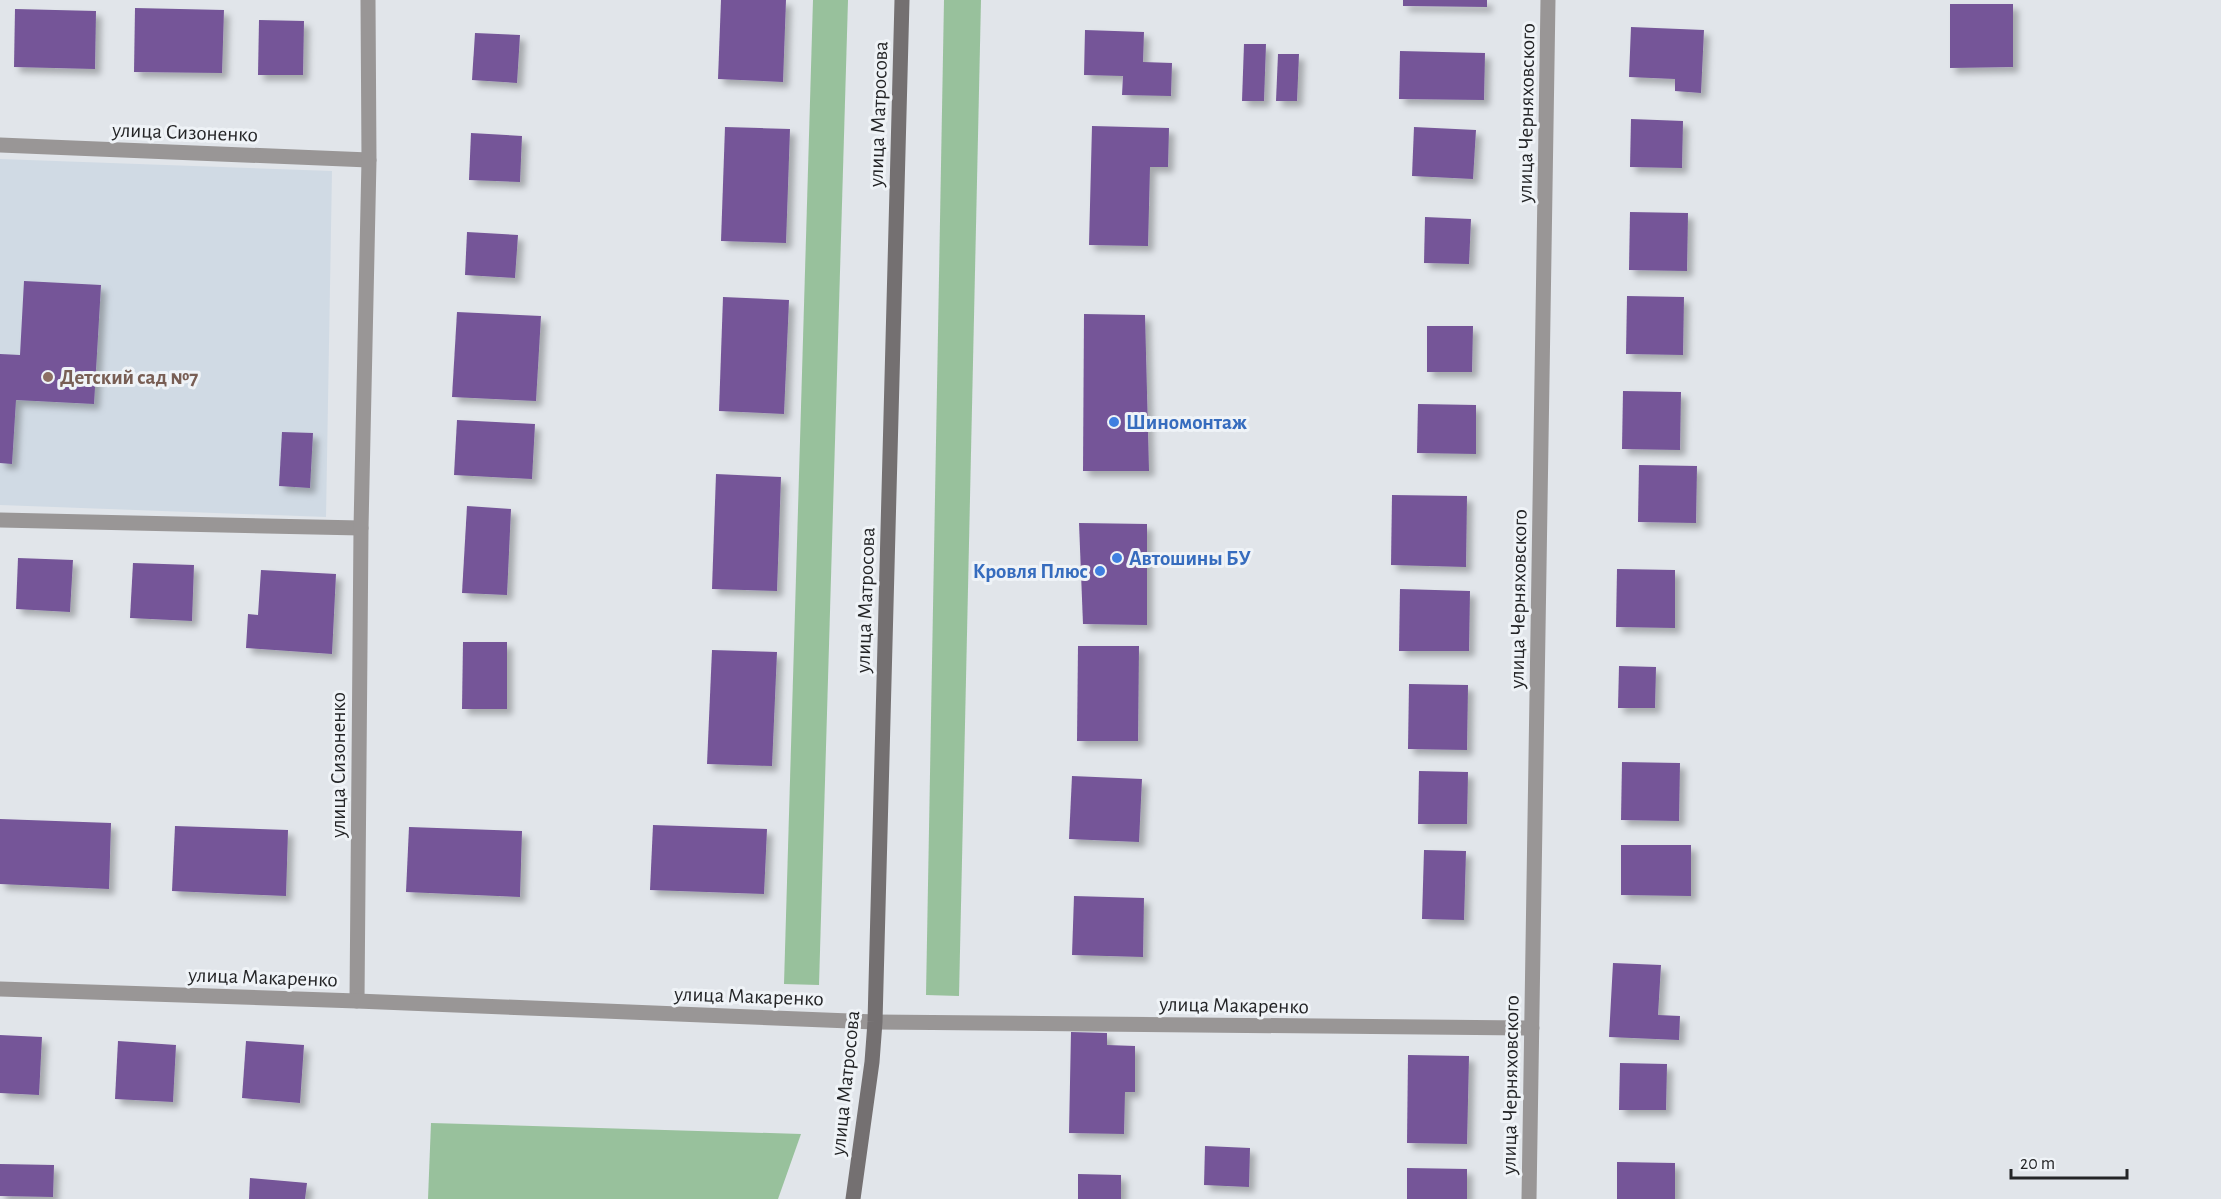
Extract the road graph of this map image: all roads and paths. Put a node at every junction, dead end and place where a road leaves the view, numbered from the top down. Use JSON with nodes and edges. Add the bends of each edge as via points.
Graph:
{"nodes":[{"id":1,"x":368,"y":0,"type":"edge"},
{"id":2,"x":902,"y":0,"type":"edge"},
{"id":3,"x":1548,"y":0,"type":"edge"},
{"id":4,"x":0,"y":145,"type":"edge"},
{"id":5,"x":369,"y":160,"type":"junction"},
{"id":6,"x":0,"y":520,"type":"edge"},
{"id":7,"x":361,"y":528,"type":"junction"},
{"id":8,"x":0,"y":989,"type":"edge"},
{"id":9,"x":357,"y":1001,"type":"junction"},
{"id":10,"x":875,"y":1022,"type":"junction"},
{"id":11,"x":1532,"y":1028,"type":"junction"},
{"id":12,"x":853,"y":1199,"type":"edge"},
{"id":13,"x":1529,"y":1199,"type":"edge"}],
"edges":[{"from":1,"to":5,"type":"street","name":"улица Сизоненко"},
{"from":2,"to":10,"type":"main road","name":"улица Матросова"},
{"from":3,"to":11,"type":"street","name":"улица Черняховского"},
{"from":4,"to":5,"type":"street","name":"улица Сизоненко"},
{"from":5,"to":7,"type":"street","name":"улица Сизоненко"},
{"from":6,"to":7,"type":"street"},
{"from":7,"to":9,"type":"street","name":"улица Сизоненко"},
{"from":8,"to":9,"type":"street","name":"улица Макаренко"},
{"from":9,"to":10,"type":"street","name":"улица Макаренко"},
{"from":10,"to":11,"type":"street","name":"улица Макаренко"},
{"from":10,"to":12,"type":"main road","name":"улица Матросова"},
{"from":11,"to":13,"type":"street","name":"улица Черняховского"}]}
